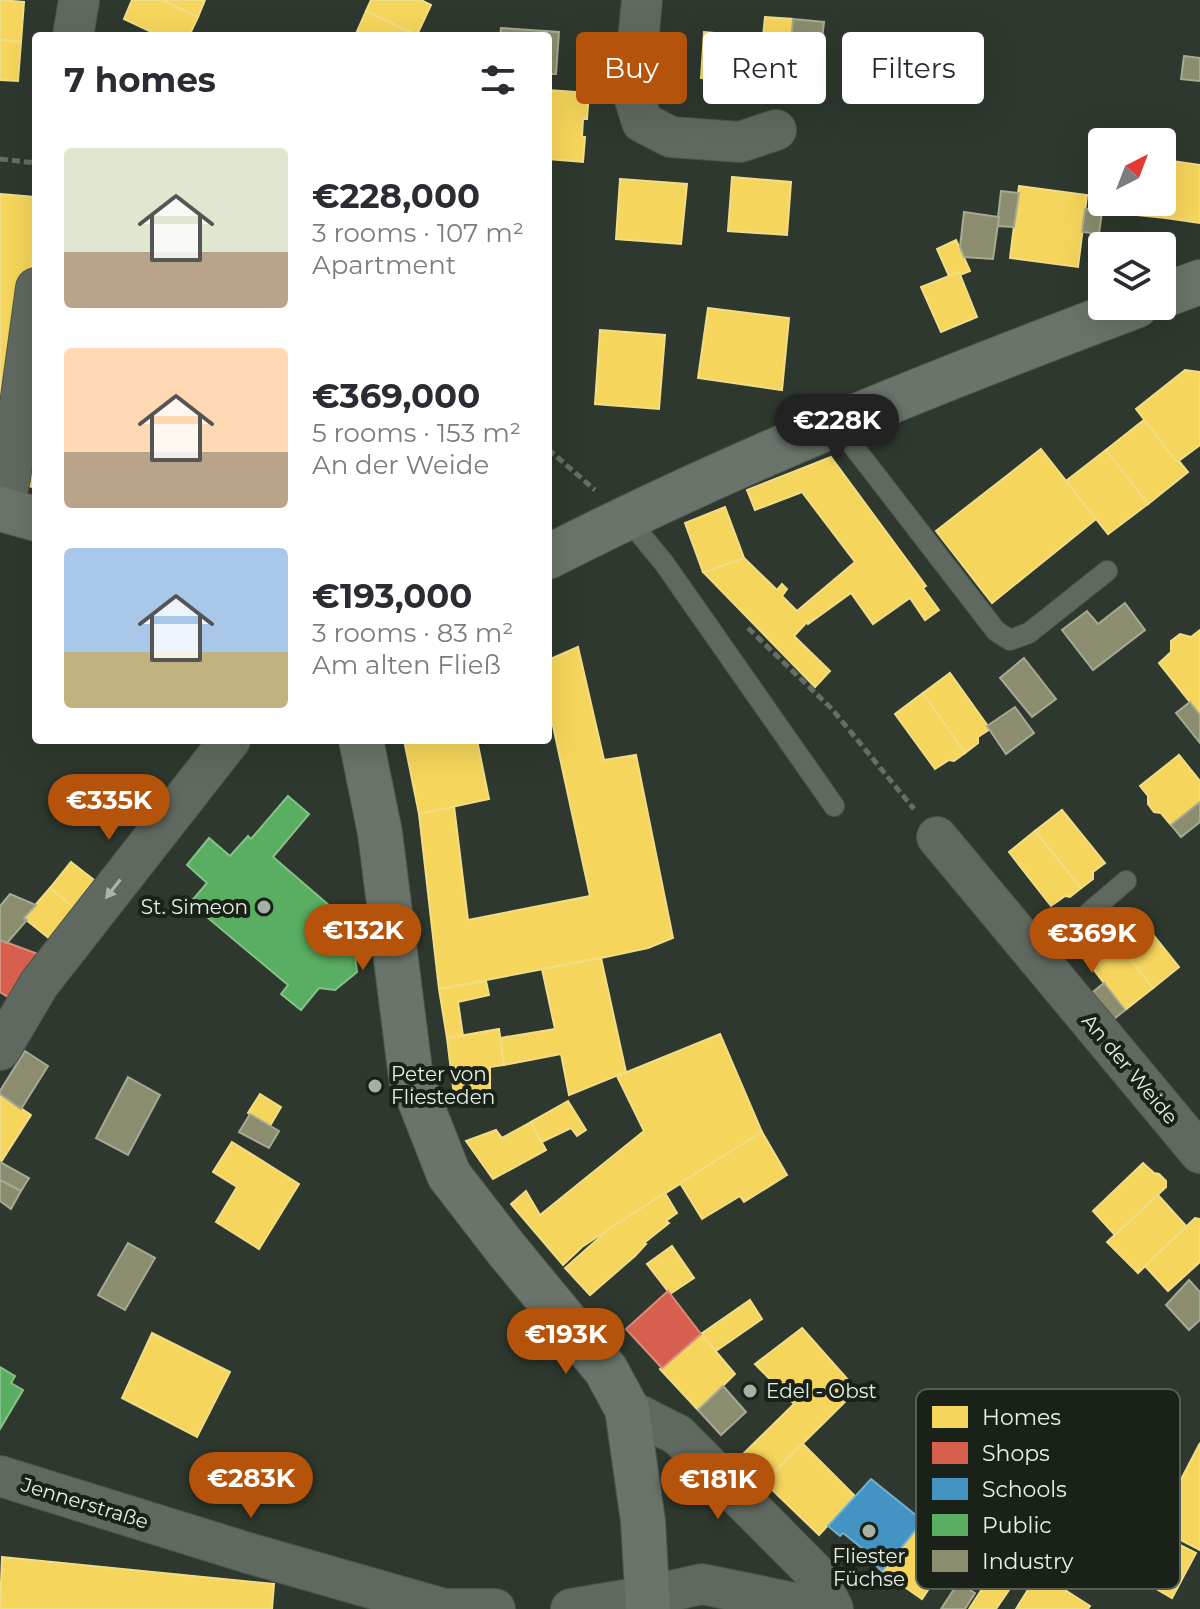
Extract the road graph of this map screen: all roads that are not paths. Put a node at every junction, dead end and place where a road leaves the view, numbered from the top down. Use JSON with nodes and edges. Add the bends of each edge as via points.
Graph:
{"nodes":[{"id":1,"x":79,"y":0,"type":"edge"},
{"id":2,"x":642,"y":0,"type":"edge"},
{"id":3,"x":74,"y":32,"type":"edge"},
{"id":4,"x":776,"y":130,"type":"dead end"},
{"id":5,"x":1200,"y":282,"type":"edge"},
{"id":6,"x":1176,"y":291,"type":"edge"},
{"id":7,"x":32,"y":317,"type":"edge"},
{"id":8,"x":1101,"y":320,"type":"edge"},
{"id":9,"x":837,"y":425,"type":"junction"},
{"id":10,"x":13,"y":513,"type":"edge"},
{"id":11,"x":626,"y":517,"type":"junction"},
{"id":12,"x":552,"y":555,"type":"edge"},
{"id":13,"x":1107,"y":571,"type":"dead end"},
{"id":14,"x":227,"y":744,"type":"edge"},
{"id":15,"x":362,"y":744,"type":"edge"},
{"id":16,"x":834,"y":806,"type":"dead end"},
{"id":17,"x":937,"y":837,"type":"road end"},
{"id":18,"x":1126,"y":881,"type":"dead end"},
{"id":19,"x":1037,"y":957,"type":"junction"},
{"id":20,"x":0,"y":1050,"type":"edge"},
{"id":21,"x":1200,"y":1153,"type":"edge"},
{"id":22,"x":627,"y":1409,"type":"junction"},
{"id":23,"x":0,"y":1476,"type":"edge"},
{"id":24,"x":648,"y":1602,"type":"edge"},
{"id":25,"x":393,"y":1603,"type":"edge"},
{"id":26,"x":495,"y":1609,"type":"edge"},
{"id":27,"x":571,"y":1609,"type":"edge"},
{"id":28,"x":823,"y":1609,"type":"edge"},
{"id":29,"x":833,"y":1609,"type":"edge"}],
"edges":[{"from":1,"to":3,"type":"street"},
{"from":2,"to":4,"type":"street","via":[[633,93],[642,122],[671,137],[740,142]]},
{"from":5,"to":6,"type":"main road"},
{"from":7,"to":10,"type":"street","via":[[10,478]]},
{"from":8,"to":9,"type":"main road"},
{"from":9,"to":11,"type":"main road"},
{"from":9,"to":13,"type":"lane","via":[[996,631],[1010,640],[1029,633]]},
{"from":11,"to":12,"type":"main road"},
{"from":11,"to":16,"type":"lane"},
{"from":14,"to":20,"type":"street","one_way":true,"via":[[39,984]]},
{"from":15,"to":22,"type":"main road","via":[[380,833],[411,1078],[449,1175],[606,1370]]},
{"from":17,"to":19,"type":"street","name":"An der Weide"},
{"from":18,"to":19,"type":"lane"},
{"from":19,"to":21,"type":"street","name":"An der Weide"},
{"from":22,"to":24,"type":"main road"},
{"from":22,"to":29,"type":"street","via":[[678,1435],[815,1573]]},
{"from":23,"to":25,"type":"street","name":"Jennerstraße"},
{"from":24,"to":27,"type":"street"},
{"from":24,"to":28,"type":"street","via":[[702,1584]]},
{"from":25,"to":26,"type":"street","name":"Jennerstraße"}]}
